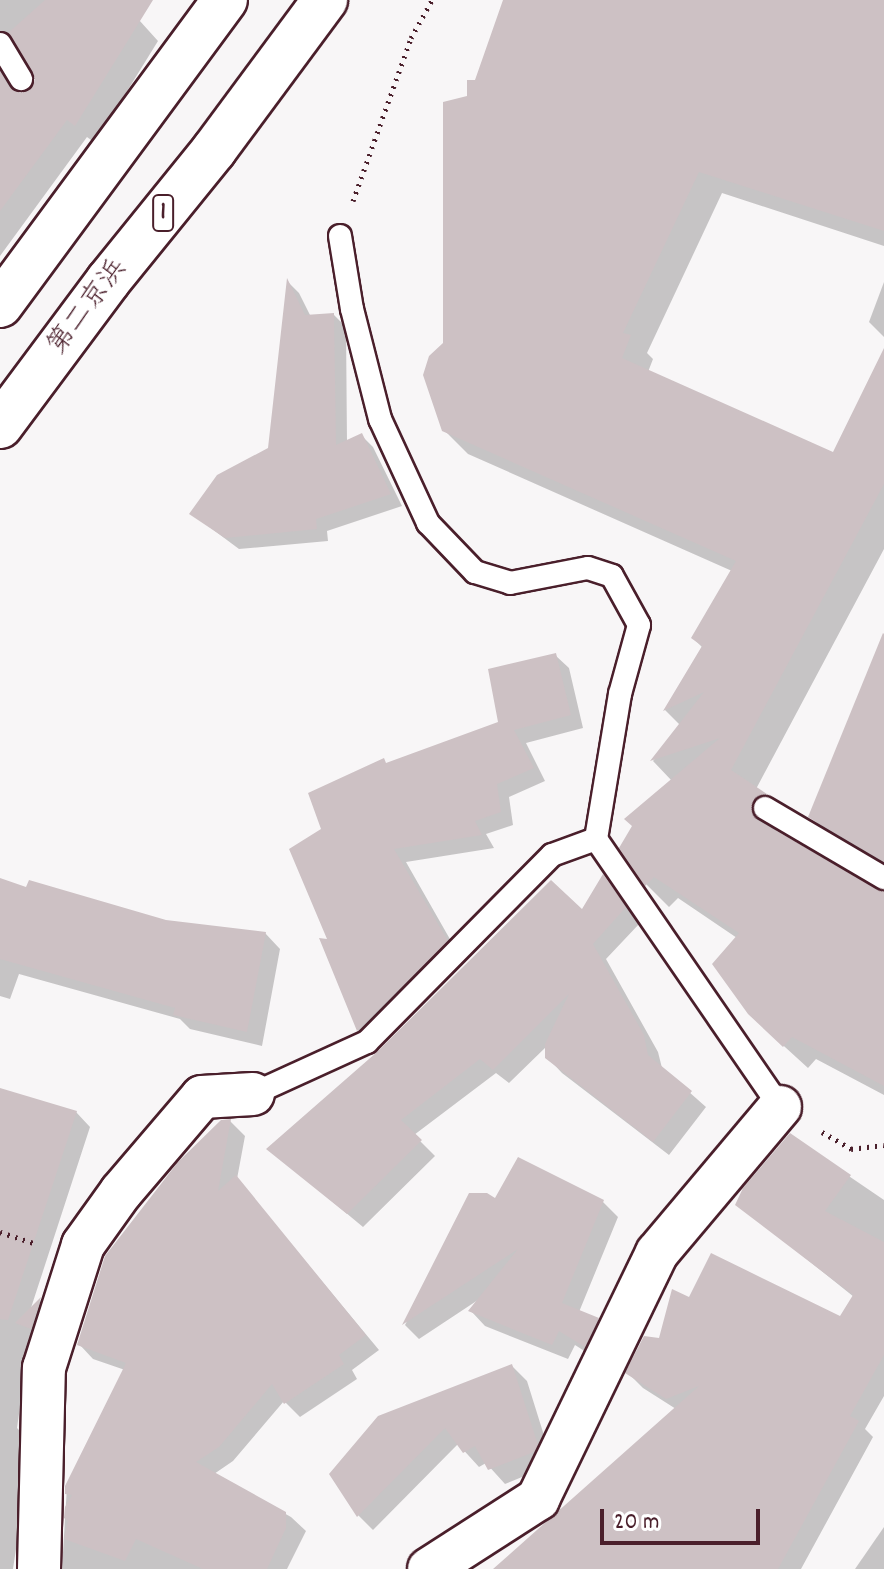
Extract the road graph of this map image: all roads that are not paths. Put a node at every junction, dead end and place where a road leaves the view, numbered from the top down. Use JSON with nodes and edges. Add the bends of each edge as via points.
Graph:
{"nodes":[{"id":1,"x":225,"y":0,"type":"edge"},
{"id":2,"x":325,"y":0,"type":"edge"},
{"id":3,"x":0,"y":44,"type":"edge"},
{"id":4,"x":21,"y":79,"type":"dead end"},
{"id":5,"x":340,"y":236,"type":"road end"},
{"id":6,"x":0,"y":305,"type":"edge"},
{"id":7,"x":0,"y":426,"type":"edge"},
{"id":8,"x":765,"y":808,"type":"dead end"},
{"id":9,"x":596,"y":839,"type":"junction"},
{"id":10,"x":884,"y":878,"type":"edge"},
{"id":11,"x":253,"y":1094,"type":"joint"},
{"id":12,"x":780,"y":1107,"type":"joint"},
{"id":13,"x":39,"y":1569,"type":"edge"},
{"id":14,"x":429,"y":1569,"type":"edge"}],
"edges":[{"from":1,"to":6,"type":"highway"},
{"from":2,"to":7,"type":"highway","name":"第二京浜","number":"1"},
{"from":3,"to":4,"type":"lane"},
{"from":5,"to":9,"type":"lane","via":[[380,419],[428,523],[475,572],[510,583],[588,568],[612,576],[639,625],[620,694]]},
{"from":8,"to":10,"type":"lane"},
{"from":9,"to":11,"type":"lane","via":[[552,855],[367,1042]]},
{"from":9,"to":12,"type":"lane"},
{"from":11,"to":13,"type":"street","via":[[202,1097],[83,1245],[44,1368]]},
{"from":12,"to":14,"type":"street","via":[[657,1253],[538,1499]]}]}
